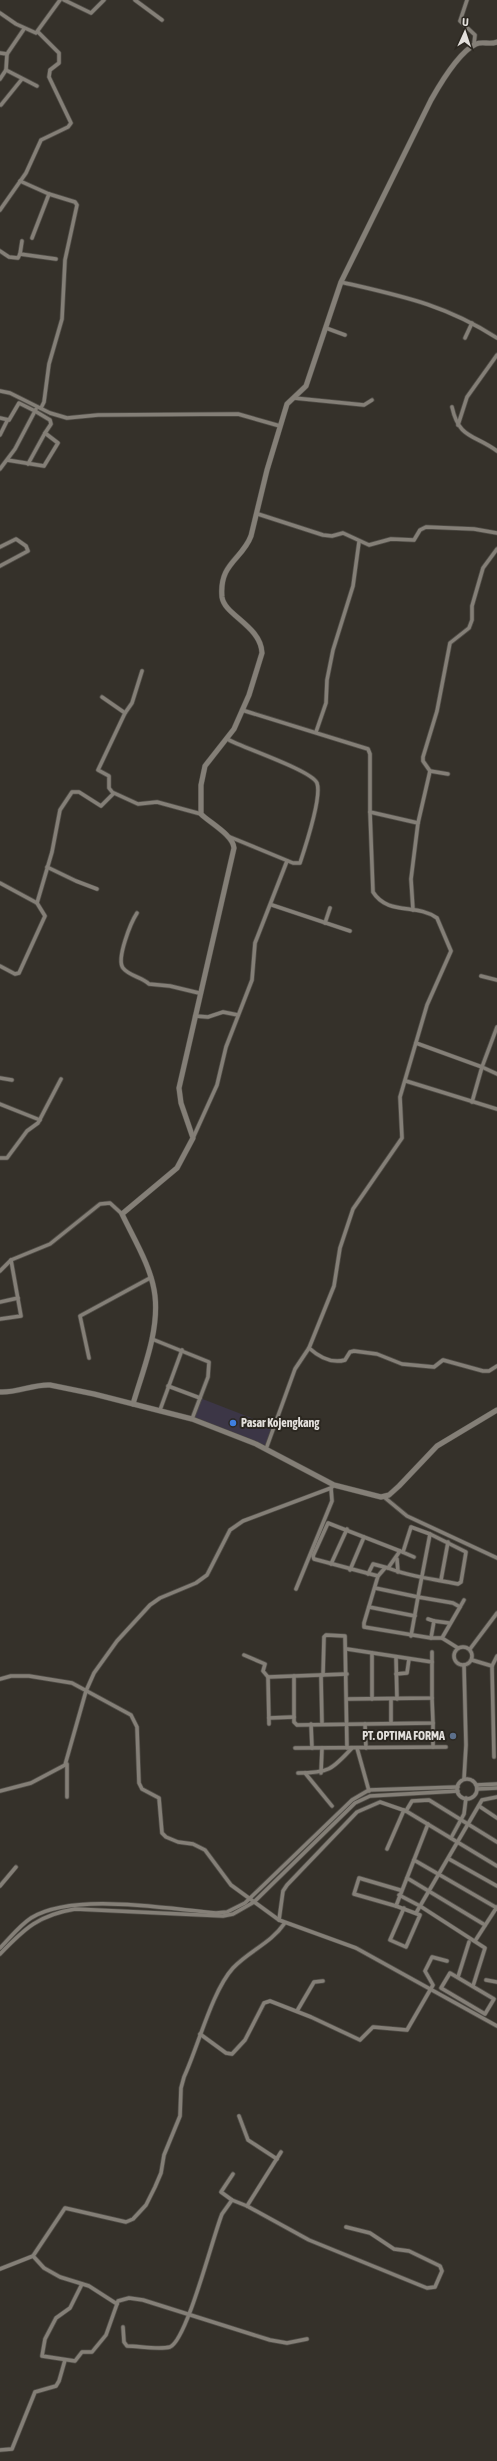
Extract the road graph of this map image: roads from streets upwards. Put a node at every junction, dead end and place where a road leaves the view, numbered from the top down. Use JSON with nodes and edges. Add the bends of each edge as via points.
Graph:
{"nodes":[{"id":1,"x":60,"y":0,"type":"edge"},
{"id":2,"x":64,"y":0,"type":"edge"},
{"id":3,"x":104,"y":0,"type":"edge"},
{"id":4,"x":135,"y":0,"type":"edge"},
{"id":5,"x":467,"y":0,"type":"edge"},
{"id":6,"x":0,"y":13,"type":"edge"},
{"id":7,"x":162,"y":20,"type":"dead end"},
{"id":8,"x":24,"y":28,"type":"junction"},
{"id":9,"x":38,"y":32,"type":"junction"},
{"id":10,"x":497,"y":42,"type":"edge"},
{"id":11,"x":474,"y":44,"type":"junction"},
{"id":12,"x":0,"y":53,"type":"edge"},
{"id":13,"x":7,"y":54,"type":"junction"},
{"id":14,"x":6,"y":70,"type":"junction"},
{"id":15,"x":22,"y":79,"type":"junction"},
{"id":16,"x":0,"y":80,"type":"edge"},
{"id":17,"x":36,"y":86,"type":"dead end"},
{"id":18,"x":1,"y":105,"type":"dead end"},
{"id":19,"x":20,"y":181,"type":"junction"},
{"id":20,"x":49,"y":194,"type":"junction"},
{"id":21,"x":0,"y":210,"type":"edge"},
{"id":22,"x":32,"y":238,"type":"dead end"},
{"id":23,"x":22,"y":241,"type":"dead end"},
{"id":24,"x":0,"y":251,"type":"edge"},
{"id":25,"x":20,"y":254,"type":"junction"},
{"id":26,"x":56,"y":260,"type":"dead end"},
{"id":27,"x":341,"y":282,"type":"junction"},
{"id":28,"x":472,"y":323,"type":"junction"},
{"id":29,"x":326,"y":328,"type":"junction"},
{"id":30,"x":345,"y":335,"type":"dead end"},
{"id":31,"x":465,"y":338,"type":"dead end"},
{"id":32,"x":497,"y":338,"type":"edge"},
{"id":33,"x":497,"y":355,"type":"edge"},
{"id":34,"x":0,"y":391,"type":"edge"},
{"id":35,"x":294,"y":398,"type":"junction"},
{"id":36,"x":372,"y":400,"type":"dead end"},
{"id":37,"x":39,"y":407,"type":"junction"},
{"id":38,"x":452,"y":407,"type":"dead end"},
{"id":39,"x":35,"y":411,"type":"junction"},
{"id":40,"x":0,"y":418,"type":"edge"},
{"id":41,"x":7,"y":421,"type":"junction"},
{"id":42,"x":458,"y":425,"type":"junction"},
{"id":43,"x":280,"y":426,"type":"junction"},
{"id":44,"x":46,"y":433,"type":"junction"},
{"id":45,"x":0,"y":435,"type":"edge"},
{"id":46,"x":497,"y":451,"type":"edge"},
{"id":47,"x":8,"y":460,"type":"junction"},
{"id":48,"x":28,"y":464,"type":"junction"},
{"id":49,"x":0,"y":469,"type":"edge"},
{"id":50,"x":258,"y":514,"type":"junction"},
{"id":51,"x":497,"y":533,"type":"edge"},
{"id":52,"x":359,"y":542,"type":"junction"},
{"id":53,"x":0,"y":546,"type":"edge"},
{"id":54,"x":497,"y":549,"type":"edge"},
{"id":55,"x":0,"y":566,"type":"edge"},
{"id":56,"x":142,"y":671,"type":"dead end"},
{"id":57,"x":102,"y":697,"type":"dead end"},
{"id":58,"x":242,"y":710,"type":"junction"},
{"id":59,"x":125,"y":713,"type":"junction"},
{"id":60,"x":316,"y":732,"type":"junction"},
{"id":61,"x":227,"y":739,"type":"junction"},
{"id":62,"x":430,"y":770,"type":"junction"},
{"id":63,"x":448,"y":774,"type":"dead end"},
{"id":64,"x":113,"y":793,"type":"junction"},
{"id":65,"x":370,"y":812,"type":"junction"},
{"id":66,"x":201,"y":814,"type":"junction"},
{"id":67,"x":418,"y":823,"type":"junction"},
{"id":68,"x":230,"y":837,"type":"junction"},
{"id":69,"x":286,"y":860,"type":"junction"},
{"id":70,"x":47,"y":867,"type":"junction"},
{"id":71,"x":0,"y":883,"type":"edge"},
{"id":72,"x":97,"y":889,"type":"dead end"},
{"id":73,"x":37,"y":903,"type":"junction"},
{"id":74,"x":272,"y":905,"type":"junction"},
{"id":75,"x":330,"y":908,"type":"dead end"},
{"id":76,"x":413,"y":910,"type":"junction"},
{"id":77,"x":137,"y":913,"type":"dead end"},
{"id":78,"x":325,"y":923,"type":"junction"},
{"id":79,"x":350,"y":931,"type":"dead end"},
{"id":80,"x":0,"y":966,"type":"edge"},
{"id":81,"x":481,"y":976,"type":"dead end"},
{"id":82,"x":497,"y":980,"type":"edge"},
{"id":83,"x":199,"y":994,"type":"junction"},
{"id":84,"x":238,"y":1015,"type":"junction"},
{"id":85,"x":195,"y":1016,"type":"junction"},
{"id":86,"x":497,"y":1027,"type":"edge"},
{"id":87,"x":416,"y":1043,"type":"junction"},
{"id":88,"x":482,"y":1067,"type":"junction"},
{"id":89,"x":497,"y":1074,"type":"edge"},
{"id":90,"x":0,"y":1078,"type":"edge"},
{"id":91,"x":61,"y":1079,"type":"dead end"},
{"id":92,"x":12,"y":1080,"type":"dead end"},
{"id":93,"x":406,"y":1081,"type":"junction"},
{"id":94,"x":472,"y":1102,"type":"junction"},
{"id":95,"x":0,"y":1104,"type":"edge"},
{"id":96,"x":497,"y":1109,"type":"edge"},
{"id":97,"x":40,"y":1120,"type":"junction"},
{"id":98,"x":193,"y":1138,"type":"junction"},
{"id":99,"x":0,"y":1158,"type":"edge"},
{"id":100,"x":122,"y":1214,"type":"junction"},
{"id":101,"x":11,"y":1260,"type":"junction"},
{"id":102,"x":0,"y":1271,"type":"edge"},
{"id":103,"x":150,"y":1278,"type":"junction"},
{"id":104,"x":18,"y":1298,"type":"junction"},
{"id":105,"x":0,"y":1301,"type":"edge"},
{"id":106,"x":0,"y":1319,"type":"edge"},
{"id":107,"x":152,"y":1338,"type":"junction"},
{"id":108,"x":309,"y":1348,"type":"junction"},
{"id":109,"x":182,"y":1350,"type":"junction"},
{"id":110,"x":90,"y":1358,"type":"dead end"},
{"id":111,"x":497,"y":1366,"type":"edge"},
{"id":112,"x":168,"y":1386,"type":"junction"},
{"id":113,"x":0,"y":1392,"type":"edge"},
{"id":114,"x":200,"y":1398,"type":"junction"},
{"id":115,"x":133,"y":1404,"type":"junction"},
{"id":116,"x":160,"y":1410,"type":"junction"},
{"id":117,"x":497,"y":1410,"type":"edge"},
{"id":118,"x":192,"y":1419,"type":"junction"},
{"id":119,"x":266,"y":1448,"type":"junction"},
{"id":120,"x":332,"y":1486,"type":"junction"},
{"id":121,"x":384,"y":1497,"type":"junction"},
{"id":122,"x":347,"y":1529,"type":"junction"},
{"id":123,"x":430,"y":1534,"type":"junction"},
{"id":124,"x":364,"y":1538,"type":"junction"},
{"id":125,"x":448,"y":1542,"type":"junction"},
{"id":126,"x":402,"y":1552,"type":"junction"},
{"id":127,"x":414,"y":1557,"type":"dead end"},
{"id":128,"x":497,"y":1558,"type":"edge"},
{"id":129,"x":397,"y":1559,"type":"junction"},
{"id":130,"x":331,"y":1564,"type":"junction"},
{"id":131,"x":386,"y":1568,"type":"junction"},
{"id":132,"x":350,"y":1570,"type":"junction"},
{"id":133,"x":398,"y":1572,"type":"junction"},
{"id":134,"x":368,"y":1574,"type":"junction"},
{"id":135,"x":378,"y":1576,"type":"junction"},
{"id":136,"x":422,"y":1576,"type":"junction"},
{"id":137,"x":441,"y":1580,"type":"junction"},
{"id":138,"x":375,"y":1588,"type":"junction"},
{"id":139,"x":296,"y":1589,"type":"dead end"},
{"id":140,"x":418,"y":1597,"type":"junction"},
{"id":141,"x":464,"y":1600,"type":"dead end"},
{"id":142,"x":369,"y":1607,"type":"junction"},
{"id":143,"x":460,"y":1607,"type":"junction"},
{"id":144,"x":497,"y":1613,"type":"edge"},
{"id":145,"x":415,"y":1616,"type":"junction"},
{"id":146,"x":428,"y":1619,"type":"dead end"},
{"id":147,"x":434,"y":1621,"type":"junction"},
{"id":148,"x":449,"y":1623,"type":"junction"},
{"id":149,"x":411,"y":1636,"type":"junction"},
{"id":150,"x":431,"y":1638,"type":"junction"},
{"id":151,"x":442,"y":1638,"type":"junction"},
{"id":152,"x":458,"y":1648,"type":"junction"},
{"id":153,"x":347,"y":1649,"type":"junction"},
{"id":154,"x":470,"y":1649,"type":"junction"},
{"id":155,"x":432,"y":1652,"type":"dead end"},
{"id":156,"x":372,"y":1653,"type":"junction"},
{"id":157,"x":244,"y":1655,"type":"dead end"},
{"id":158,"x":396,"y":1657,"type":"junction"},
{"id":159,"x":497,"y":1657,"type":"edge"},
{"id":160,"x":409,"y":1659,"type":"junction"},
{"id":161,"x":472,"y":1660,"type":"junction"},
{"id":162,"x":432,"y":1662,"type":"junction"},
{"id":163,"x":464,"y":1665,"type":"junction"},
{"id":164,"x":492,"y":1666,"type":"junction"},
{"id":165,"x":492,"y":1672,"type":"junction"},
{"id":166,"x":497,"y":1672,"type":"edge"},
{"id":167,"x":347,"y":1674,"type":"junction"},
{"id":168,"x":396,"y":1674,"type":"junction"},
{"id":169,"x":322,"y":1675,"type":"junction"},
{"id":170,"x":294,"y":1676,"type":"junction"},
{"id":171,"x":268,"y":1677,"type":"junction"},
{"id":172,"x":0,"y":1679,"type":"edge"},
{"id":173,"x":86,"y":1691,"type":"junction"},
{"id":174,"x":432,"y":1698,"type":"junction"},
{"id":175,"x":347,"y":1699,"type":"junction"},
{"id":176,"x":372,"y":1699,"type":"junction"},
{"id":177,"x":391,"y":1699,"type":"junction"},
{"id":178,"x":397,"y":1699,"type":"junction"},
{"id":179,"x":294,"y":1717,"type":"junction"},
{"id":180,"x":269,"y":1718,"type":"junction"},
{"id":181,"x":391,"y":1723,"type":"junction"},
{"id":182,"x":433,"y":1723,"type":"junction"},
{"id":183,"x":269,"y":1724,"type":"dead end"},
{"id":184,"x":311,"y":1724,"type":"junction"},
{"id":185,"x":322,"y":1724,"type":"junction"},
{"id":186,"x":347,"y":1724,"type":"junction"},
{"id":187,"x":365,"y":1724,"type":"junction"},
{"id":188,"x":496,"y":1724,"type":"edge"},
{"id":189,"x":496,"y":1744,"type":"edge"},
{"id":190,"x":433,"y":1747,"type":"junction"},
{"id":191,"x":446,"y":1747,"type":"dead end"},
{"id":192,"x":295,"y":1748,"type":"dead end"},
{"id":193,"x":312,"y":1748,"type":"junction"},
{"id":194,"x":322,"y":1748,"type":"junction"},
{"id":195,"x":347,"y":1748,"type":"junction"},
{"id":196,"x":352,"y":1748,"type":"junction"},
{"id":197,"x":356,"y":1748,"type":"junction"},
{"id":198,"x":366,"y":1748,"type":"junction"},
{"id":199,"x":494,"y":1757,"type":"dead end"},
{"id":200,"x":67,"y":1764,"type":"junction"},
{"id":201,"x":298,"y":1773,"type":"dead end"},
{"id":202,"x":306,"y":1773,"type":"junction"},
{"id":203,"x":322,"y":1773,"type":"junction"},
{"id":204,"x":464,"y":1780,"type":"junction"},
{"id":205,"x":497,"y":1784,"type":"edge"},
{"id":206,"x":476,"y":1785,"type":"junction"},
{"id":207,"x":497,"y":1788,"type":"edge"},
{"id":208,"x":458,"y":1789,"type":"junction"},
{"id":209,"x":477,"y":1789,"type":"junction"},
{"id":210,"x":369,"y":1790,"type":"junction"},
{"id":211,"x":0,"y":1791,"type":"edge"},
{"id":212,"x":370,"y":1796,"type":"junction"},
{"id":213,"x":66,"y":1797,"type":"dead end"},
{"id":214,"x":497,"y":1797,"type":"edge"},
{"id":215,"x":466,"y":1798,"type":"junction"},
{"id":216,"x":332,"y":1806,"type":"dead end"},
{"id":217,"x":479,"y":1806,"type":"junction"},
{"id":218,"x":405,"y":1810,"type":"junction"},
{"id":219,"x":497,"y":1818,"type":"edge"},
{"id":220,"x":461,"y":1820,"type":"junction"},
{"id":221,"x":428,"y":1824,"type":"junction"},
{"id":222,"x":469,"y":1824,"type":"junction"},
{"id":223,"x":451,"y":1838,"type":"junction"},
{"id":224,"x":458,"y":1842,"type":"junction"},
{"id":225,"x":497,"y":1842,"type":"edge"},
{"id":226,"x":388,"y":1849,"type":"dead end"},
{"id":227,"x":448,"y":1859,"type":"junction"},
{"id":228,"x":414,"y":1860,"type":"junction"},
{"id":229,"x":497,"y":1866,"type":"edge"},
{"id":230,"x":16,"y":1867,"type":"dead end"},
{"id":231,"x":439,"y":1875,"type":"junction"},
{"id":232,"x":272,"y":1877,"type":"junction"},
{"id":233,"x":407,"y":1878,"type":"junction"},
{"id":234,"x":276,"y":1880,"type":"junction"},
{"id":235,"x":0,"y":1886,"type":"edge"},
{"id":236,"x":497,"y":1886,"type":"edge"},
{"id":237,"x":400,"y":1890,"type":"junction"},
{"id":238,"x":430,"y":1890,"type":"junction"},
{"id":239,"x":399,"y":1895,"type":"junction"},
{"id":240,"x":250,"y":1898,"type":"junction"},
{"id":241,"x":254,"y":1902,"type":"junction"},
{"id":242,"x":396,"y":1906,"type":"junction"},
{"id":243,"x":420,"y":1906,"type":"junction"},
{"id":244,"x":404,"y":1908,"type":"junction"},
{"id":245,"x":497,"y":1908,"type":"edge"},
{"id":246,"x":416,"y":1913,"type":"junction"},
{"id":247,"x":278,"y":1920,"type":"junction"},
{"id":248,"x":284,"y":1924,"type":"junction"},
{"id":249,"x":485,"y":1925,"type":"junction"},
{"id":250,"x":475,"y":1941,"type":"junction"},
{"id":251,"x":469,"y":1942,"type":"dead end"},
{"id":252,"x":0,"y":1948,"type":"edge"},
{"id":253,"x":0,"y":1954,"type":"edge"},
{"id":254,"x":447,"y":1961,"type":"dead end"},
{"id":255,"x":458,"y":1978,"type":"junction"},
{"id":256,"x":323,"y":1980,"type":"dead end"},
{"id":257,"x":486,"y":1980,"type":"dead end"},
{"id":258,"x":497,"y":1982,"type":"edge"},
{"id":259,"x":473,"y":1986,"type":"junction"},
{"id":260,"x":432,"y":1988,"type":"junction"},
{"id":261,"x":297,"y":2011,"type":"junction"},
{"id":262,"x":497,"y":2026,"type":"edge"},
{"id":263,"x":200,"y":2034,"type":"junction"},
{"id":264,"x":239,"y":2116,"type":"dead end"},
{"id":265,"x":281,"y":2152,"type":"dead end"},
{"id":266,"x":277,"y":2159,"type":"junction"},
{"id":267,"x":233,"y":2174,"type":"dead end"},
{"id":268,"x":232,"y":2200,"type":"junction"},
{"id":269,"x":247,"y":2206,"type":"junction"},
{"id":270,"x":346,"y":2227,"type":"dead end"},
{"id":271,"x":33,"y":2256,"type":"junction"},
{"id":272,"x":0,"y":2269,"type":"edge"},
{"id":273,"x":82,"y":2284,"type":"junction"},
{"id":274,"x":117,"y":2304,"type":"junction"},
{"id":275,"x":190,"y":2314,"type":"junction"},
{"id":276,"x":123,"y":2327,"type":"dead end"},
{"id":277,"x":307,"y":2339,"type":"dead end"},
{"id":278,"x":65,"y":2360,"type":"junction"},
{"id":279,"x":0,"y":2450,"type":"edge"}],
"edges":[{"from":1,"to":9,"type":"street"},
{"from":2,"to":3,"type":"street","via":[[92,13]]},
{"from":4,"to":7,"type":"street"},
{"from":5,"to":11,"type":"street","via":[[460,21],[475,35]]},
{"from":6,"to":8,"type":"street"},
{"from":8,"to":9,"type":"street","via":[[33,33]]},
{"from":8,"to":13,"type":"street"},
{"from":9,"to":19,"type":"street","via":[[59,53],[59,63],[50,70],[49,77],[71,123],[42,140]]},
{"from":10,"to":11,"type":"street"},
{"from":11,"to":27,"type":"street","via":[[449,71],[434,94]]},
{"from":12,"to":13,"type":"street"},
{"from":13,"to":14,"type":"street"},
{"from":14,"to":15,"type":"street"},
{"from":14,"to":16,"type":"street"},
{"from":15,"to":17,"type":"street"},
{"from":15,"to":18,"type":"street"},
{"from":19,"to":20,"type":"street"},
{"from":19,"to":21,"type":"street"},
{"from":20,"to":22,"type":"street"},
{"from":20,"to":37,"type":"street","via":[[75,202],[77,205],[65,260],[62,319],[51,354],[44,402]]},
{"from":23,"to":25,"type":"street"},
{"from":24,"to":25,"type":"street","via":[[14,259]]},
{"from":25,"to":26,"type":"street"},
{"from":27,"to":28,"type":"street","via":[[420,300]]},
{"from":27,"to":29,"type":"street"},
{"from":28,"to":31,"type":"street"},
{"from":28,"to":32,"type":"street"},
{"from":29,"to":30,"type":"street"},
{"from":29,"to":35,"type":"street","via":[[306,386]]},
{"from":33,"to":42,"type":"street","via":[[466,397]]},
{"from":34,"to":37,"type":"street"},
{"from":35,"to":36,"type":"street","via":[[364,405]]},
{"from":35,"to":43,"type":"street","via":[[287,404]]},
{"from":37,"to":39,"type":"street"},
{"from":37,"to":43,"type":"street","via":[[67,418],[98,415],[238,414]]},
{"from":38,"to":42,"type":"street"},
{"from":39,"to":41,"type":"street","via":[[19,403]]},
{"from":39,"to":44,"type":"street","via":[[51,422]]},
{"from":39,"to":47,"type":"street"},
{"from":40,"to":41,"type":"street"},
{"from":41,"to":45,"type":"street"},
{"from":42,"to":46,"type":"street","via":[[470,436]]},
{"from":43,"to":50,"type":"street"},
{"from":44,"to":48,"type":"street"},
{"from":44,"to":48,"type":"street","via":[[58,441],[58,444],[44,466]]},
{"from":47,"to":48,"type":"street"},
{"from":47,"to":49,"type":"street"},
{"from":50,"to":52,"type":"street","via":[[323,535],[343,533]]},
{"from":50,"to":58,"type":"street","via":[[250,540],[227,568],[223,583],[222,598],[225,606],[248,625],[262,650],[257,672]]},
{"from":51,"to":52,"type":"street","via":[[474,529],[426,527],[421,529],[417,538],[413,540],[391,539],[372,545]]},
{"from":52,"to":60,"type":"street","via":[[353,586],[333,650],[326,703]]},
{"from":53,"to":55,"type":"street","via":[[16,539],[26,546],[28,551]]},
{"from":54,"to":62,"type":"street","via":[[483,568],[472,606],[469,628],[450,643],[437,711],[423,757]]},
{"from":56,"to":59,"type":"street","via":[[132,705]]},
{"from":57,"to":59,"type":"street"},
{"from":58,"to":60,"type":"street"},
{"from":58,"to":61,"type":"street"},
{"from":59,"to":64,"type":"street","via":[[98,770],[109,776],[109,788]]},
{"from":60,"to":65,"type":"street","via":[[368,749]]},
{"from":61,"to":66,"type":"street","via":[[204,769],[200,797]]},
{"from":61,"to":69,"type":"street","via":[[299,770],[316,782],[313,821],[300,863]]},
{"from":62,"to":63,"type":"street"},
{"from":62,"to":67,"type":"street"},
{"from":64,"to":66,"type":"street","via":[[138,804],[157,802]]},
{"from":64,"to":70,"type":"street","via":[[102,806],[79,792],[72,792],[67,796],[60,810]]},
{"from":65,"to":67,"type":"street"},
{"from":65,"to":76,"type":"street","via":[[373,892],[382,904]]},
{"from":66,"to":68,"type":"street"},
{"from":67,"to":76,"type":"street","via":[[411,878]]},
{"from":68,"to":69,"type":"street"},
{"from":68,"to":83,"type":"street","via":[[234,848],[230,869]]},
{"from":69,"to":74,"type":"street"},
{"from":70,"to":72,"type":"street","via":[[76,882]]},
{"from":70,"to":73,"type":"street"},
{"from":71,"to":73,"type":"street"},
{"from":73,"to":80,"type":"street","via":[[45,912],[45,918],[19,973],[15,974]]},
{"from":74,"to":78,"type":"street"},
{"from":74,"to":84,"type":"street","via":[[255,944],[252,980]]},
{"from":75,"to":78,"type":"street"},
{"from":76,"to":87,"type":"street","via":[[437,918],[451,949],[427,1005]]},
{"from":77,"to":83,"type":"street","via":[[123,950],[123,968],[145,979],[149,984],[170,986]]},
{"from":78,"to":79,"type":"street"},
{"from":81,"to":82,"type":"street"},
{"from":83,"to":85,"type":"street"},
{"from":84,"to":85,"type":"street","via":[[223,1012],[208,1017]]},
{"from":84,"to":98,"type":"street","via":[[224,1052],[216,1089]]},
{"from":85,"to":98,"type":"street","via":[[178,1092]]},
{"from":86,"to":88,"type":"street"},
{"from":87,"to":88,"type":"street"},
{"from":87,"to":93,"type":"street"},
{"from":88,"to":89,"type":"street"},
{"from":88,"to":94,"type":"street"},
{"from":90,"to":92,"type":"street"},
{"from":91,"to":97,"type":"street"},
{"from":93,"to":94,"type":"street"},
{"from":93,"to":108,"type":"street","via":[[400,1101],[402,1138],[354,1206],[340,1248],[334,1286]]},
{"from":94,"to":96,"type":"street"},
{"from":95,"to":97,"type":"street"},
{"from":97,"to":99,"type":"street","via":[[27,1131],[10,1155]]},
{"from":98,"to":100,"type":"street","via":[[177,1168]]},
{"from":100,"to":101,"type":"street","via":[[110,1202],[100,1204],[50,1244]]},
{"from":100,"to":103,"type":"street"},
{"from":101,"to":102,"type":"street"},
{"from":101,"to":104,"type":"street"},
{"from":103,"to":107,"type":"street","via":[[156,1298]]},
{"from":103,"to":110,"type":"street","via":[[80,1316]]},
{"from":104,"to":105,"type":"street"},
{"from":104,"to":106,"type":"street","via":[[21,1316]]},
{"from":107,"to":109,"type":"street"},
{"from":107,"to":115,"type":"street"},
{"from":108,"to":111,"type":"street","via":[[321,1357],[334,1360],[345,1360],[350,1352],[354,1351],[377,1354],[402,1364],[416,1366],[434,1367],[443,1360],[483,1371]]},
{"from":108,"to":119,"type":"street","via":[[294,1369]]},
{"from":109,"to":112,"type":"street"},
{"from":109,"to":114,"type":"street","via":[[209,1362],[208,1377]]},
{"from":112,"to":114,"type":"street"},
{"from":112,"to":116,"type":"street"},
{"from":113,"to":115,"type":"street","via":[[15,1392],[50,1385]]},
{"from":114,"to":118,"type":"street"},
{"from":115,"to":116,"type":"street"},
{"from":116,"to":118,"type":"street"},
{"from":117,"to":121,"type":"street","via":[[437,1446],[409,1478]]},
{"from":118,"to":119,"type":"street"},
{"from":119,"to":120,"type":"street"},
{"from":120,"to":121,"type":"street"},
{"from":120,"to":139,"type":"street","via":[[332,1501]]},
{"from":120,"to":173,"type":"street","via":[[235,1524],[227,1534],[207,1575],[150,1605],[117,1641],[94,1673]]},
{"from":121,"to":128,"type":"street","via":[[407,1516]]},
{"from":122,"to":124,"type":"street"},
{"from":122,"to":130,"type":"street"},
{"from":122,"to":130,"type":"street","via":[[332,1522],[327,1524],[313,1556],[314,1559]]},
{"from":123,"to":125,"type":"street"},
{"from":123,"to":126,"type":"street","via":[[411,1527]]},
{"from":123,"to":136,"type":"street"},
{"from":124,"to":126,"type":"street"},
{"from":124,"to":132,"type":"street"},
{"from":125,"to":137,"type":"street"},
{"from":125,"to":137,"type":"street","via":[[466,1552],[460,1584]]},
{"from":126,"to":127,"type":"street"},
{"from":126,"to":129,"type":"street"},
{"from":129,"to":131,"type":"street"},
{"from":129,"to":133,"type":"street"},
{"from":130,"to":132,"type":"street"},
{"from":131,"to":133,"type":"street"},
{"from":131,"to":134,"type":"street","via":[[374,1564]]},
{"from":131,"to":135,"type":"street"},
{"from":132,"to":134,"type":"street"},
{"from":133,"to":136,"type":"street"},
{"from":134,"to":135,"type":"street"},
{"from":135,"to":138,"type":"street"},
{"from":136,"to":137,"type":"street"},
{"from":136,"to":140,"type":"street"},
{"from":138,"to":140,"type":"street"},
{"from":138,"to":142,"type":"street"},
{"from":140,"to":143,"type":"street","via":[[453,1603]]},
{"from":140,"to":145,"type":"street"},
{"from":141,"to":143,"type":"street"},
{"from":142,"to":145,"type":"street"},
{"from":142,"to":149,"type":"street","via":[[364,1627]]},
{"from":143,"to":148,"type":"street"},
{"from":144,"to":154,"type":"street"},
{"from":145,"to":149,"type":"street"},
{"from":146,"to":147,"type":"street"},
{"from":147,"to":148,"type":"street"},
{"from":147,"to":150,"type":"street"},
{"from":148,"to":151,"type":"street"},
{"from":149,"to":150,"type":"street"},
{"from":150,"to":151,"type":"street"},
{"from":151,"to":152,"type":"street"},
{"from":152,"to":154,"type":"street","via":[[464,1646]]},
{"from":152,"to":163,"type":"street","via":[[454,1657],[457,1662]]},
{"from":153,"to":156,"type":"street"},
{"from":153,"to":167,"type":"street"},
{"from":153,"to":169,"type":"street","via":[[345,1636],[325,1636]]},
{"from":154,"to":161,"type":"street"},
{"from":155,"to":162,"type":"street"},
{"from":156,"to":158,"type":"street"},
{"from":156,"to":176,"type":"street"},
{"from":157,"to":171,"type":"street","via":[[265,1664],[263,1672]]},
{"from":158,"to":160,"type":"street"},
{"from":158,"to":168,"type":"street"},
{"from":159,"to":164,"type":"street"},
{"from":160,"to":162,"type":"street"},
{"from":160,"to":168,"type":"street","via":[[407,1673]]},
{"from":161,"to":163,"type":"street"},
{"from":161,"to":164,"type":"street"},
{"from":162,"to":174,"type":"street"},
{"from":163,"to":204,"type":"street"},
{"from":164,"to":165,"type":"street"},
{"from":165,"to":166,"type":"street"},
{"from":165,"to":188,"type":"street"},
{"from":167,"to":169,"type":"street"},
{"from":167,"to":175,"type":"street"},
{"from":168,"to":178,"type":"street"},
{"from":169,"to":170,"type":"street"},
{"from":169,"to":185,"type":"street"},
{"from":170,"to":171,"type":"street"},
{"from":170,"to":179,"type":"street"},
{"from":171,"to":180,"type":"street"},
{"from":172,"to":173,"type":"street","via":[[28,1676],[68,1682]]},
{"from":173,"to":200,"type":"street"},
{"from":173,"to":240,"type":"street","via":[[135,1719],[139,1783],[142,1789],[159,1798],[162,1833],[172,1841],[194,1844],[205,1850],[232,1885]]},
{"from":174,"to":178,"type":"street"},
{"from":174,"to":182,"type":"street"},
{"from":175,"to":176,"type":"street"},
{"from":175,"to":186,"type":"street"},
{"from":176,"to":177,"type":"street"},
{"from":177,"to":178,"type":"street"},
{"from":177,"to":181,"type":"street"},
{"from":179,"to":180,"type":"street"},
{"from":179,"to":184,"type":"street","via":[[296,1724]]},
{"from":180,"to":183,"type":"street"},
{"from":181,"to":182,"type":"street"},
{"from":181,"to":187,"type":"street"},
{"from":182,"to":190,"type":"street"},
{"from":184,"to":185,"type":"street"},
{"from":184,"to":193,"type":"street"},
{"from":185,"to":186,"type":"street"},
{"from":186,"to":187,"type":"street"},
{"from":186,"to":195,"type":"street"},
{"from":187,"to":198,"type":"street"},
{"from":188,"to":189,"type":"street"},
{"from":189,"to":199,"type":"street"},
{"from":190,"to":191,"type":"street"},
{"from":190,"to":198,"type":"street"},
{"from":192,"to":193,"type":"street"},
{"from":193,"to":194,"type":"street"},
{"from":194,"to":195,"type":"street"},
{"from":194,"to":203,"type":"street"},
{"from":195,"to":196,"type":"street"},
{"from":196,"to":197,"type":"street"},
{"from":196,"to":203,"type":"street","via":[[335,1766]]},
{"from":197,"to":198,"type":"street"},
{"from":197,"to":210,"type":"street"},
{"from":200,"to":211,"type":"street","via":[[31,1783]]},
{"from":200,"to":213,"type":"street"},
{"from":201,"to":202,"type":"street"},
{"from":202,"to":203,"type":"street"},
{"from":202,"to":216,"type":"street"},
{"from":204,"to":206,"type":"street","via":[[471,1780]]},
{"from":204,"to":208,"type":"street"},
{"from":205,"to":206,"type":"street"},
{"from":206,"to":209,"type":"street"},
{"from":207,"to":209,"type":"street"},
{"from":208,"to":210,"type":"street"},
{"from":208,"to":212,"type":"street"},
{"from":208,"to":215,"type":"street","via":[[461,1796]]},
{"from":209,"to":215,"type":"street","via":[[474,1795]]},
{"from":210,"to":212,"type":"street"},
{"from":210,"to":232,"type":"street","via":[[352,1800]]},
{"from":212,"to":234,"type":"street","via":[[355,1803]]},
{"from":214,"to":217,"type":"street","via":[[485,1798]]},
{"from":215,"to":220,"type":"street"},
{"from":217,"to":219,"type":"street"},
{"from":217,"to":222,"type":"street"},
{"from":218,"to":220,"type":"street","via":[[412,1801],[429,1800]]},
{"from":218,"to":221,"type":"street"},
{"from":218,"to":226,"type":"street"},
{"from":218,"to":247,"type":"street","via":[[380,1802],[357,1812],[286,1885]]},
{"from":220,"to":222,"type":"street"},
{"from":220,"to":223,"type":"street"},
{"from":221,"to":223,"type":"street"},
{"from":221,"to":228,"type":"street"},
{"from":222,"to":224,"type":"street"},
{"from":222,"to":225,"type":"street"},
{"from":223,"to":224,"type":"street"},
{"from":224,"to":227,"type":"street"},
{"from":224,"to":229,"type":"street"},
{"from":227,"to":231,"type":"street"},
{"from":227,"to":236,"type":"street"},
{"from":228,"to":231,"type":"street"},
{"from":228,"to":233,"type":"street"},
{"from":230,"to":235,"type":"street"},
{"from":231,"to":238,"type":"street"},
{"from":231,"to":245,"type":"street"},
{"from":232,"to":234,"type":"street"},
{"from":232,"to":240,"type":"street"},
{"from":233,"to":237,"type":"street"},
{"from":233,"to":238,"type":"street"},
{"from":234,"to":241,"type":"street"},
{"from":237,"to":239,"type":"street"},
{"from":237,"to":242,"type":"street","via":[[359,1878],[354,1894]]},
{"from":238,"to":243,"type":"street"},
{"from":238,"to":249,"type":"street"},
{"from":239,"to":242,"type":"street"},
{"from":239,"to":243,"type":"street"},
{"from":240,"to":241,"type":"street"},
{"from":240,"to":252,"type":"street","via":[[227,1912],[216,1913],[108,1905],[60,1907],[30,1919]]},
{"from":241,"to":247,"type":"street"},
{"from":241,"to":253,"type":"street","via":[[233,1914],[223,1916],[75,1909],[61,1911],[33,1922]]},
{"from":242,"to":244,"type":"street"},
{"from":243,"to":246,"type":"street"},
{"from":243,"to":250,"type":"street"},
{"from":244,"to":246,"type":"street"},
{"from":244,"to":246,"type":"street","via":[[390,1940],[406,1947],[420,1915]]},
{"from":245,"to":249,"type":"street"},
{"from":247,"to":248,"type":"street"},
{"from":248,"to":260,"type":"street","via":[[356,1948]]},
{"from":248,"to":263,"type":"street","via":[[276,1936],[233,1968]]},
{"from":249,"to":250,"type":"street"},
{"from":250,"to":259,"type":"street","via":[[485,1948]]},
{"from":251,"to":255,"type":"street"},
{"from":254,"to":260,"type":"street","via":[[432,1957],[425,1971],[433,1983]]},
{"from":255,"to":259,"type":"street"},
{"from":255,"to":259,"type":"street","via":[[450,1973],[441,1988],[485,2014],[494,1998]]},
{"from":256,"to":261,"type":"street","via":[[314,1982]]},
{"from":257,"to":258,"type":"street"},
{"from":260,"to":261,"type":"street","via":[[418,2008],[409,2029],[402,2031],[373,2026],[362,2040]]},
{"from":260,"to":262,"type":"street"},
{"from":261,"to":263,"type":"street","via":[[271,2001],[265,2002],[245,2040],[232,2054],[226,2053]]},
{"from":263,"to":271,"type":"street","via":[[181,2088],[180,2116],[164,2155],[161,2173],[146,2205],[133,2219],[126,2222],[65,2208]]},
{"from":264,"to":266,"type":"street","via":[[248,2140]]},
{"from":265,"to":266,"type":"street"},
{"from":266,"to":269,"type":"street"},
{"from":267,"to":268,"type":"street","via":[[221,2192]]},
{"from":268,"to":269,"type":"street"},
{"from":268,"to":275,"type":"street","via":[[215,2232]]},
{"from":269,"to":270,"type":"street","via":[[309,2240],[427,2288],[435,2287],[442,2271],[440,2266],[409,2251],[394,2249],[370,2233]]},
{"from":271,"to":272,"type":"street"},
{"from":271,"to":273,"type":"street","via":[[44,2268],[60,2277]]},
{"from":273,"to":274,"type":"street","via":[[96,2289]]},
{"from":273,"to":278,"type":"street","via":[[70,2308],[56,2318],[44,2342],[42,2356]]},
{"from":274,"to":275,"type":"street","via":[[125,2298],[144,2300]]},
{"from":274,"to":278,"type":"street","via":[[108,2330],[95,2350],[82,2352],[75,2361]]},
{"from":275,"to":276,"type":"street","via":[[181,2336],[168,2347],[127,2346],[124,2342]]},
{"from":275,"to":277,"type":"street","via":[[270,2340],[287,2343]]},
{"from":278,"to":279,"type":"street","via":[[56,2386],[36,2392],[12,2449]]}]}
